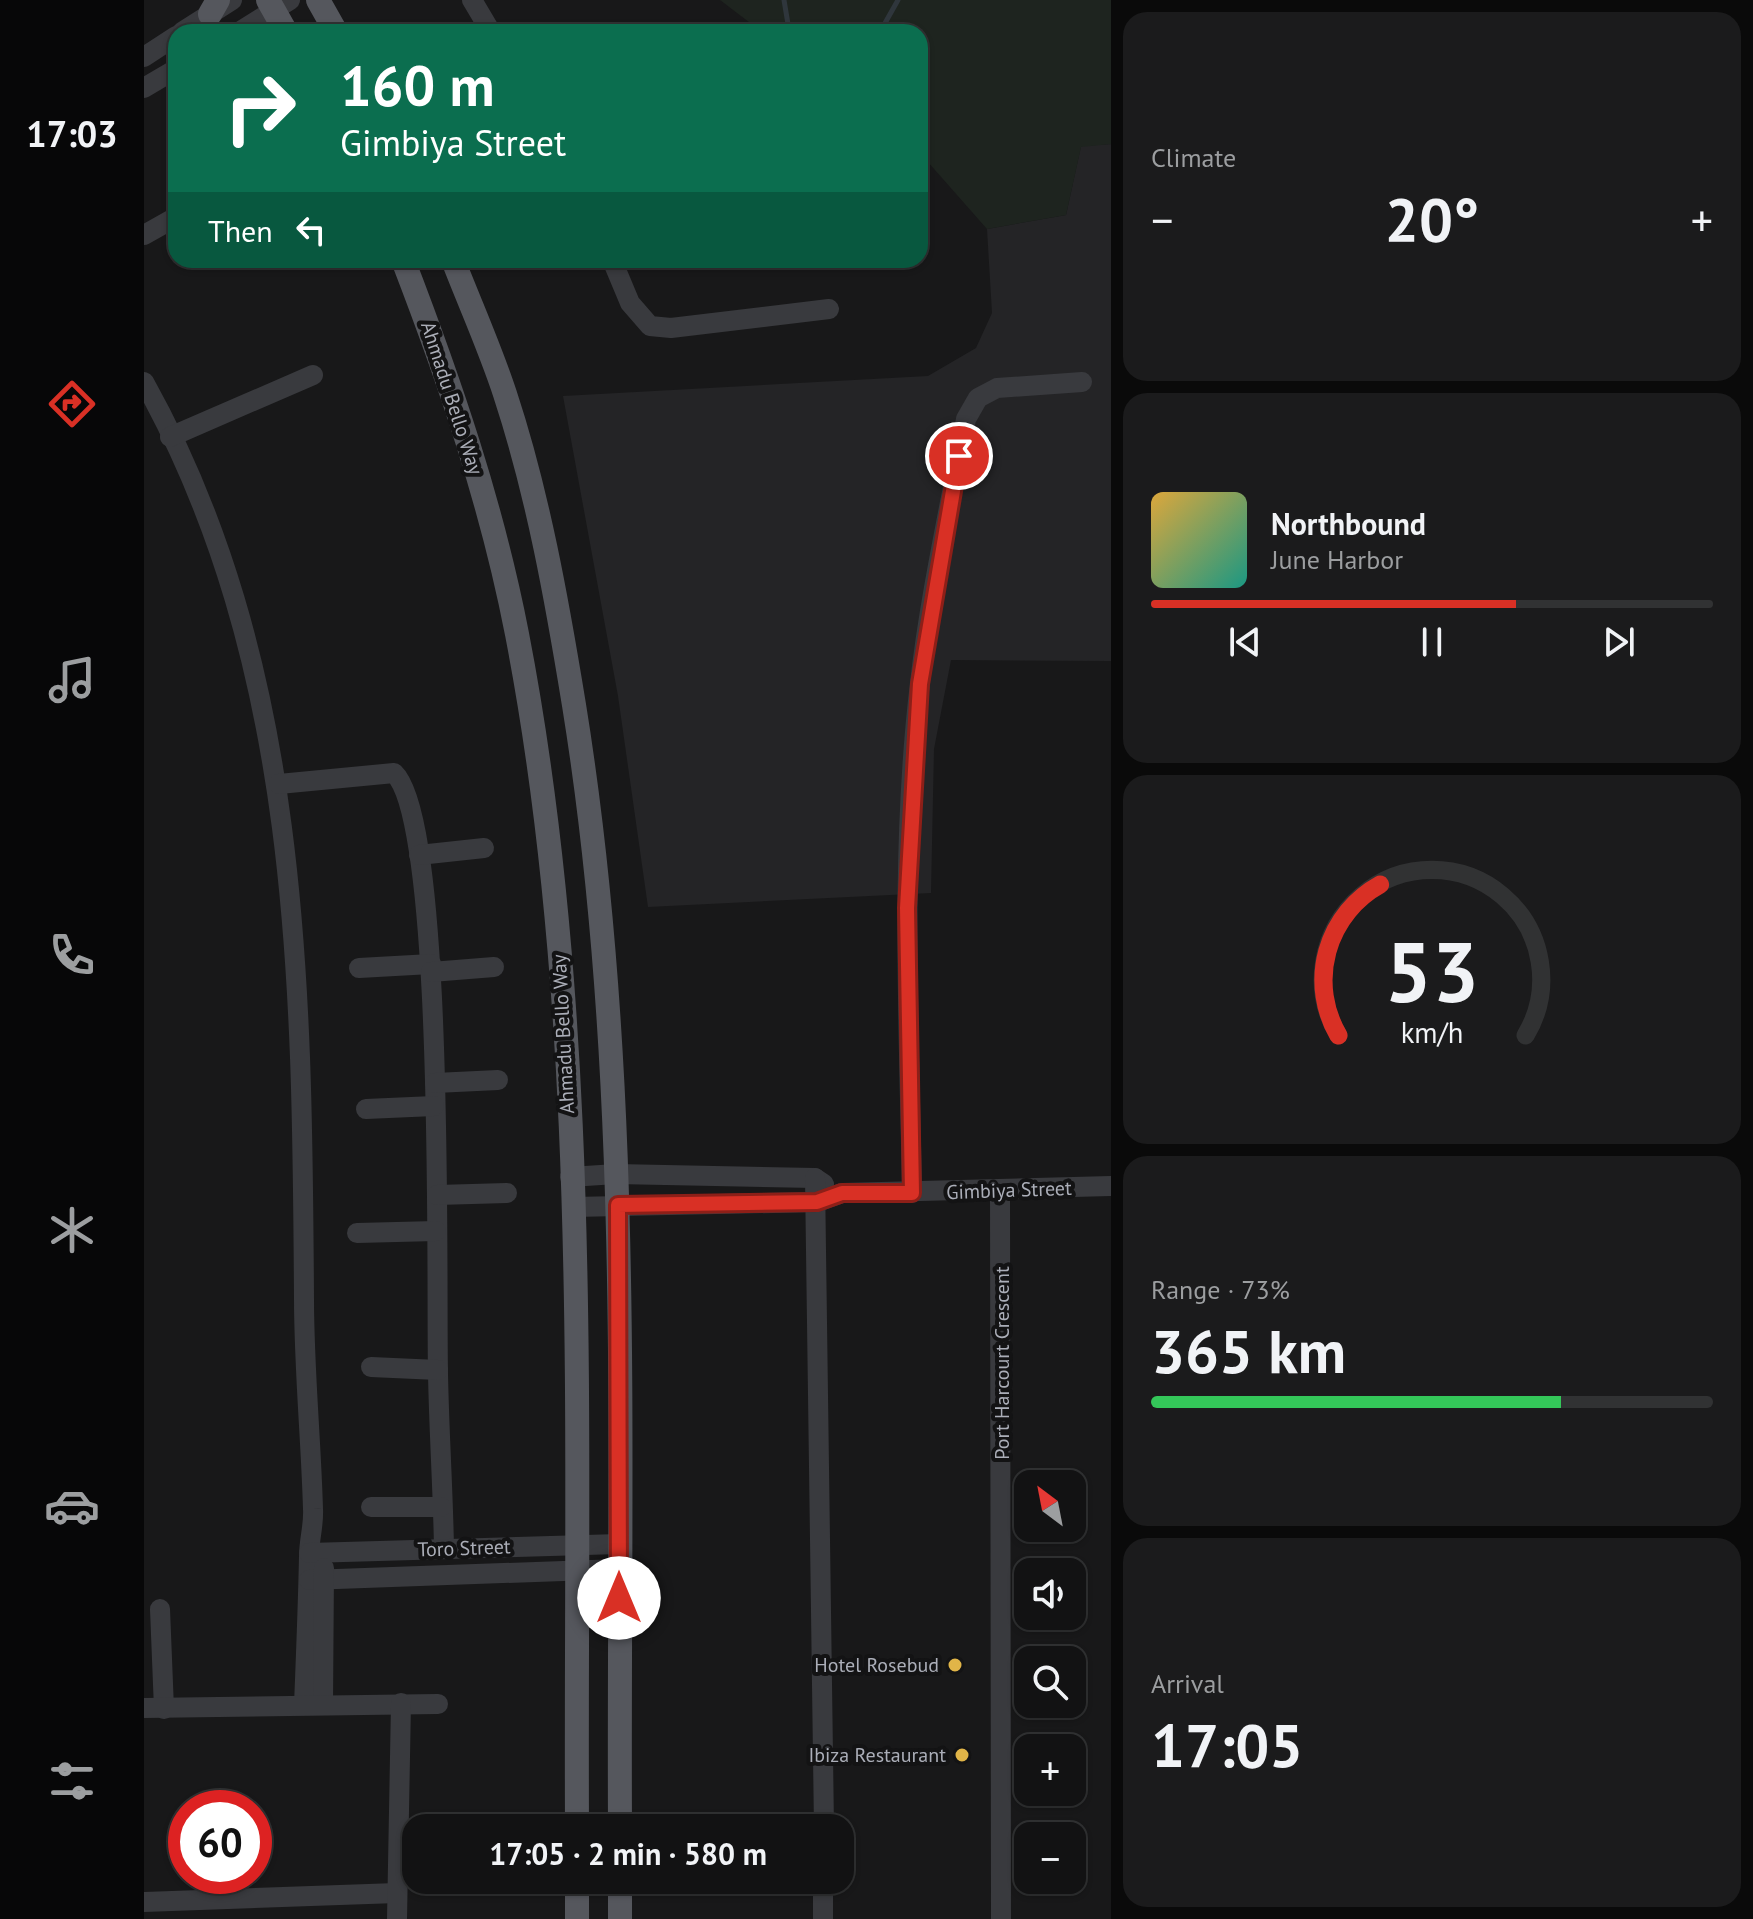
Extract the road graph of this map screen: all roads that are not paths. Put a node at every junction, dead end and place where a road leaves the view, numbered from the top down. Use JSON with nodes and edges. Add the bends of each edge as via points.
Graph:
{"nodes":[{"id":1,"x":232,"y":0,"type":"edge"},
{"id":2,"x":318,"y":0,"type":"edge"},
{"id":3,"x":472,"y":0,"type":"edge"},
{"id":4,"x":277,"y":3,"type":"edge"},
{"id":5,"x":214,"y":7,"type":"edge"},
{"id":6,"x":192,"y":24,"type":"edge"},
{"id":7,"x":249,"y":24,"type":"edge"},
{"id":8,"x":284,"y":24,"type":"edge"},
{"id":9,"x":332,"y":24,"type":"edge"},
{"id":10,"x":486,"y":24,"type":"edge"},
{"id":11,"x":168,"y":41,"type":"edge"},
{"id":12,"x":144,"y":57,"type":"edge"},
{"id":13,"x":168,"y":74,"type":"edge"},
{"id":14,"x":144,"y":88,"type":"edge"},
{"id":15,"x":168,"y":222,"type":"edge"},
{"id":16,"x":144,"y":235,"type":"edge"},
{"id":17,"x":406,"y":268,"type":"edge"},
{"id":18,"x":456,"y":268,"type":"edge"},
{"id":19,"x":615,"y":268,"type":"edge"},
{"id":20,"x":829,"y":309,"type":"dead end"},
{"id":21,"x":313,"y":375,"type":"dead end"},
{"id":22,"x":144,"y":382,"type":"edge"},
{"id":23,"x":1082,"y":382,"type":"dead end"},
{"id":24,"x":170,"y":437,"type":"junction"},
{"id":25,"x":279,"y":784,"type":"junction"},
{"id":26,"x":484,"y":848,"type":"dead end"},
{"id":27,"x":419,"y":855,"type":"junction"},
{"id":28,"x":494,"y":967,"type":"dead end"},
{"id":29,"x":359,"y":968,"type":"dead end"},
{"id":30,"x":431,"y":968,"type":"junction"},
{"id":31,"x":498,"y":1080,"type":"dead end"},
{"id":32,"x":435,"y":1083,"type":"junction"},
{"id":33,"x":434,"y":1106,"type":"junction"},
{"id":34,"x":366,"y":1109,"type":"dead end"},
{"id":35,"x":616,"y":1174,"type":"junction"},
{"id":36,"x":570,"y":1177,"type":"junction"},
{"id":37,"x":815,"y":1178,"type":"junction"},
{"id":38,"x":1111,"y":1186,"type":"edge"},
{"id":39,"x":1000,"y":1191,"type":"junction"},
{"id":40,"x":507,"y":1193,"type":"dead end"},
{"id":41,"x":842,"y":1193,"type":"junction"},
{"id":42,"x":912,"y":1193,"type":"junction"},
{"id":43,"x":437,"y":1195,"type":"junction"},
{"id":44,"x":817,"y":1202,"type":"junction"},
{"id":45,"x":618,"y":1205,"type":"junction"},
{"id":46,"x":573,"y":1207,"type":"junction"},
{"id":47,"x":436,"y":1231,"type":"junction"},
{"id":48,"x":357,"y":1233,"type":"dead end"},
{"id":49,"x":371,"y":1367,"type":"dead end"},
{"id":50,"x":438,"y":1370,"type":"junction"},
{"id":51,"x":371,"y":1507,"type":"dead end"},
{"id":52,"x":441,"y":1507,"type":"junction"},
{"id":53,"x":576,"y":1544,"type":"junction"},
{"id":54,"x":619,"y":1544,"type":"junction"},
{"id":55,"x":444,"y":1548,"type":"junction"},
{"id":56,"x":316,"y":1552,"type":"junction"},
{"id":57,"x":619,"y":1569,"type":"junction"},
{"id":58,"x":576,"y":1570,"type":"junction"},
{"id":59,"x":317,"y":1579,"type":"junction"},
{"id":60,"x":160,"y":1609,"type":"dead end"},
{"id":61,"x":401,"y":1703,"type":"junction"},
{"id":62,"x":314,"y":1704,"type":"junction"},
{"id":63,"x":438,"y":1704,"type":"dead end"},
{"id":64,"x":154,"y":1708,"type":"edge"},
{"id":65,"x":577,"y":1814,"type":"edge"},
{"id":66,"x":620,"y":1814,"type":"edge"},
{"id":67,"x":824,"y":1814,"type":"edge"},
{"id":68,"x":397,"y":1893,"type":"junction"},
{"id":69,"x":577,"y":1894,"type":"edge"},
{"id":70,"x":620,"y":1894,"type":"edge"},
{"id":71,"x":823,"y":1894,"type":"edge"},
{"id":72,"x":144,"y":1902,"type":"edge"},
{"id":73,"x":397,"y":1919,"type":"edge"},
{"id":74,"x":577,"y":1919,"type":"edge"},
{"id":75,"x":620,"y":1919,"type":"edge"},
{"id":76,"x":823,"y":1919,"type":"edge"},
{"id":77,"x":1001,"y":1919,"type":"edge"}],
"edges":[{"from":1,"to":5,"type":"street"},
{"from":2,"to":9,"type":"main road"},
{"from":3,"to":10,"type":"street"},
{"from":4,"to":7,"type":"street"},
{"from":4,"to":8,"type":"main road"},
{"from":5,"to":6,"type":"street"},
{"from":11,"to":12,"type":"street"},
{"from":13,"to":14,"type":"street"},
{"from":15,"to":16,"type":"street"},
{"from":17,"to":36,"type":"main road","name":"Ahmadu Bello Way","via":[[460,412],[516,632],[558,916]]},
{"from":18,"to":35,"type":"main road","via":[[505,394],[561,626],[603,909]]},
{"from":19,"to":20,"type":"street","via":[[630,303],[650,326]]},
{"from":21,"to":24,"type":"street"},
{"from":22,"to":24,"type":"street"},
{"from":23,"to":42,"type":"street","via":[[997,388],[978,398],[966,419],[920,684],[907,908]]},
{"from":24,"to":25,"type":"street","via":[[236,606]]},
{"from":25,"to":27,"type":"street","via":[[394,773],[417,830]]},
{"from":25,"to":56,"type":"street","via":[[300,1012],[304,1371]]},
{"from":26,"to":27,"type":"street"},
{"from":27,"to":30,"type":"street"},
{"from":28,"to":30,"type":"street"},
{"from":29,"to":30,"type":"street"},
{"from":30,"to":32,"type":"street"},
{"from":31,"to":32,"type":"street"},
{"from":32,"to":33,"type":"street"},
{"from":33,"to":34,"type":"street"},
{"from":33,"to":43,"type":"street"},
{"from":35,"to":36,"type":"street"},
{"from":35,"to":37,"type":"street"},
{"from":35,"to":45,"type":"main road"},
{"from":36,"to":46,"type":"main road","name":"Ahmadu Bello Way"},
{"from":37,"to":41,"type":"street"},
{"from":37,"to":44,"type":"street"},
{"from":38,"to":39,"type":"street","name":"Gimbiya Street"},
{"from":39,"to":42,"type":"street","name":"Gimbiya Street"},
{"from":39,"to":77,"type":"street","name":"Port Harcourt Crescent"},
{"from":40,"to":43,"type":"street"},
{"from":41,"to":42,"type":"street","name":"Gimbiya Street"},
{"from":41,"to":44,"type":"street","name":"Gimbiya Street"},
{"from":43,"to":47,"type":"street"},
{"from":44,"to":45,"type":"street","name":"Gimbiya Street"},
{"from":44,"to":67,"type":"street"},
{"from":45,"to":46,"type":"street","name":"Gimbiya Street"},
{"from":45,"to":54,"type":"main road"},
{"from":46,"to":53,"type":"main road","name":"Ahmadu Bello Way"},
{"from":47,"to":48,"type":"street"},
{"from":47,"to":50,"type":"street"},
{"from":49,"to":50,"type":"street"},
{"from":50,"to":52,"type":"street"},
{"from":51,"to":52,"type":"street"},
{"from":52,"to":55,"type":"street"},
{"from":53,"to":54,"type":"street","name":"Toro Street"},
{"from":53,"to":55,"type":"street","name":"Toro Street"},
{"from":53,"to":58,"type":"main road","name":"Ahmadu Bello Way"},
{"from":54,"to":57,"type":"main road"},
{"from":55,"to":56,"type":"street","name":"Toro Street"},
{"from":56,"to":59,"type":"street"},
{"from":57,"to":58,"type":"street","name":"Toro Street"},
{"from":57,"to":66,"type":"main road"},
{"from":58,"to":59,"type":"street","name":"Toro Street"},
{"from":58,"to":65,"type":"main road","name":"Ahmadu Bello Way"},
{"from":59,"to":62,"type":"street"},
{"from":60,"to":64,"type":"street"},
{"from":61,"to":62,"type":"street"},
{"from":61,"to":63,"type":"street"},
{"from":61,"to":68,"type":"street"},
{"from":62,"to":64,"type":"street"},
{"from":68,"to":72,"type":"street"},
{"from":68,"to":73,"type":"street"},
{"from":69,"to":74,"type":"main road"},
{"from":70,"to":75,"type":"main road"},
{"from":71,"to":76,"type":"street"}]}
